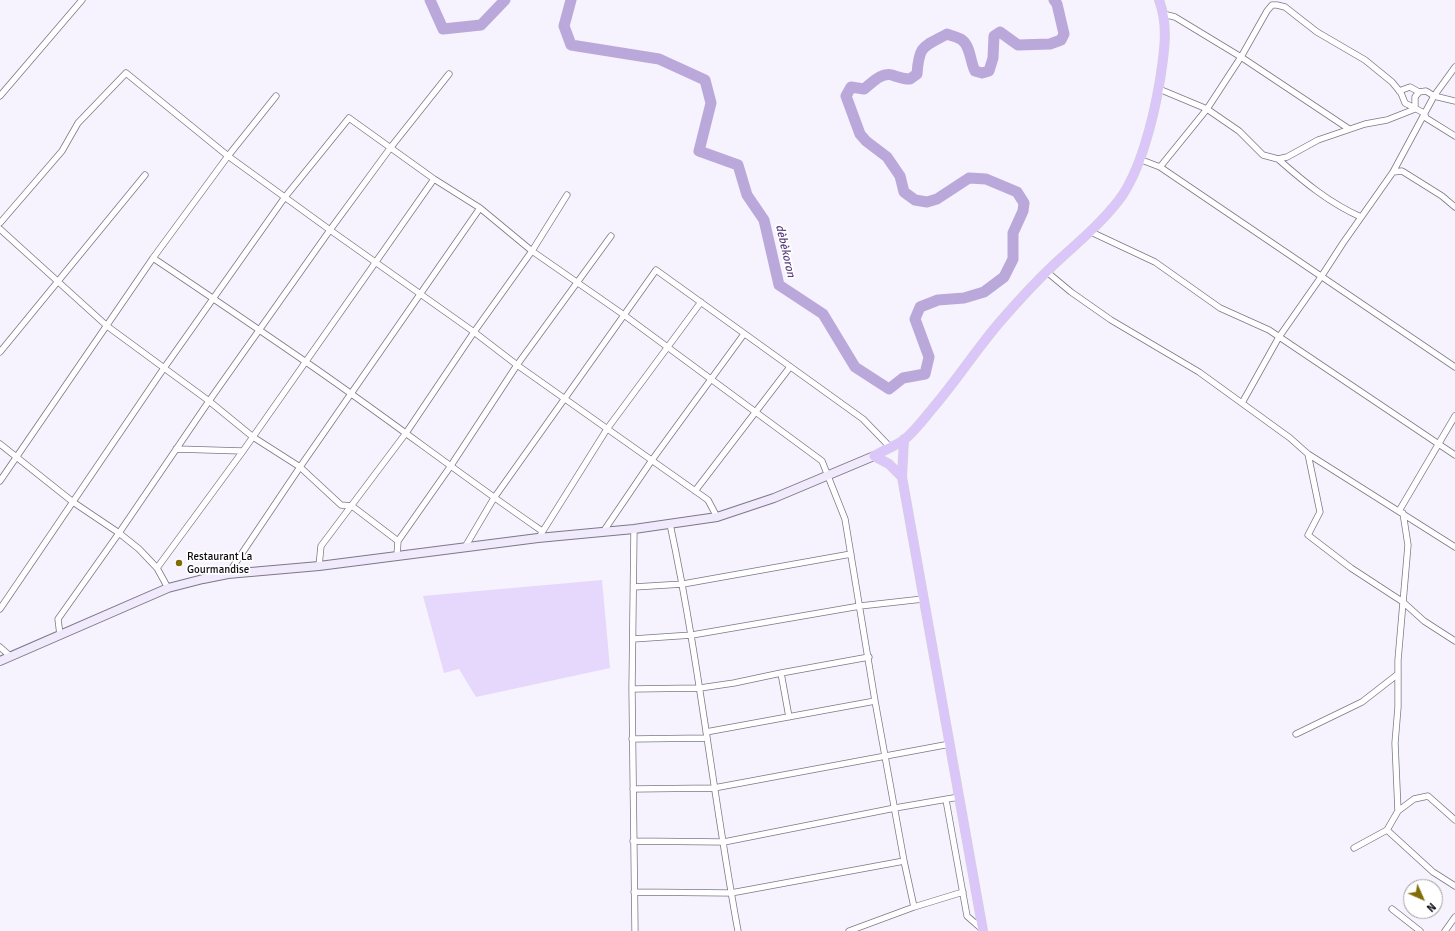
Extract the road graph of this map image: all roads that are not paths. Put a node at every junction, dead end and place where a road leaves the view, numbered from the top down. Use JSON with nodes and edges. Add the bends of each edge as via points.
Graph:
{"nodes":[{"id":1,"x":82,"y":0,"type":"edge"},
{"id":2,"x":1159,"y":0,"type":"edge"},
{"id":3,"x":1163,"y":14,"type":"junction"},
{"id":4,"x":1241,"y":57,"type":"junction"},
{"id":5,"x":1455,"y":67,"type":"edge"},
{"id":6,"x":1453,"y":73,"type":"edge"},
{"id":7,"x":449,"y":74,"type":"dead end"},
{"id":8,"x":1158,"y":89,"type":"junction"},
{"id":9,"x":1399,"y":91,"type":"junction"},
{"id":10,"x":1419,"y":92,"type":"junction"},
{"id":11,"x":0,"y":96,"type":"edge"},
{"id":12,"x":276,"y":96,"type":"dead end"},
{"id":13,"x":1434,"y":96,"type":"junction"},
{"id":14,"x":1455,"y":101,"type":"edge"},
{"id":15,"x":1207,"y":109,"type":"junction"},
{"id":16,"x":1415,"y":109,"type":"junction"},
{"id":17,"x":1424,"y":113,"type":"junction"},
{"id":18,"x":1349,"y":129,"type":"junction"},
{"id":19,"x":1455,"y":136,"type":"edge"},
{"id":20,"x":391,"y":147,"type":"junction"},
{"id":21,"x":228,"y":156,"type":"junction"},
{"id":22,"x":1139,"y":159,"type":"junction"},
{"id":23,"x":1278,"y":159,"type":"junction"},
{"id":24,"x":1160,"y":167,"type":"junction"},
{"id":25,"x":1393,"y":172,"type":"junction"},
{"id":26,"x":145,"y":175,"type":"dead end"},
{"id":27,"x":434,"y":179,"type":"junction"},
{"id":28,"x":567,"y":195,"type":"dead end"},
{"id":29,"x":285,"y":197,"type":"junction"},
{"id":30,"x":1455,"y":207,"type":"edge"},
{"id":31,"x":480,"y":208,"type":"junction"},
{"id":32,"x":1361,"y":217,"type":"junction"},
{"id":33,"x":0,"y":222,"type":"edge"},
{"id":34,"x":0,"y":229,"type":"edge"},
{"id":35,"x":330,"y":230,"type":"junction"},
{"id":36,"x":1090,"y":232,"type":"junction"},
{"id":37,"x":611,"y":236,"type":"dead end"},
{"id":38,"x":532,"y":251,"type":"junction"},
{"id":39,"x":153,"y":258,"type":"junction"},
{"id":40,"x":376,"y":263,"type":"junction"},
{"id":41,"x":1047,"y":272,"type":"junction"},
{"id":42,"x":1321,"y":277,"type":"junction"},
{"id":43,"x":58,"y":281,"type":"junction"},
{"id":44,"x":576,"y":283,"type":"junction"},
{"id":45,"x":420,"y":295,"type":"junction"},
{"id":46,"x":214,"y":299,"type":"junction"},
{"id":47,"x":701,"y":302,"type":"junction"},
{"id":48,"x":624,"y":315,"type":"junction"},
{"id":49,"x":107,"y":326,"type":"junction"},
{"id":50,"x":260,"y":331,"type":"junction"},
{"id":51,"x":474,"y":332,"type":"junction"},
{"id":52,"x":744,"y":334,"type":"junction"},
{"id":53,"x":1279,"y":337,"type":"junction"},
{"id":54,"x":667,"y":347,"type":"junction"},
{"id":55,"x":0,"y":352,"type":"edge"},
{"id":56,"x":306,"y":362,"type":"junction"},
{"id":57,"x":517,"y":365,"type":"junction"},
{"id":58,"x":790,"y":367,"type":"junction"},
{"id":59,"x":1455,"y":367,"type":"edge"},
{"id":60,"x":164,"y":368,"type":"junction"},
{"id":61,"x":710,"y":379,"type":"junction"},
{"id":62,"x":351,"y":394,"type":"junction"},
{"id":63,"x":565,"y":399,"type":"junction"},
{"id":64,"x":209,"y":401,"type":"junction"},
{"id":65,"x":1242,"y":403,"type":"junction"},
{"id":66,"x":755,"y":412,"type":"junction"},
{"id":67,"x":1455,"y":416,"type":"edge"},
{"id":68,"x":607,"y":429,"type":"junction"},
{"id":69,"x":406,"y":433,"type":"junction"},
{"id":70,"x":253,"y":437,"type":"junction"},
{"id":71,"x":904,"y":439,"type":"junction"},
{"id":72,"x":0,"y":444,"type":"edge"},
{"id":73,"x":1438,"y":444,"type":"junction"},
{"id":74,"x":890,"y":447,"type":"junction"},
{"id":75,"x":176,"y":449,"type":"junction"},
{"id":76,"x":243,"y":451,"type":"junction"},
{"id":77,"x":1308,"y":454,"type":"junction"},
{"id":78,"x":1455,"y":455,"type":"edge"},
{"id":79,"x":874,"y":456,"type":"junction"},
{"id":80,"x":16,"y":457,"type":"junction"},
{"id":81,"x":652,"y":460,"type":"junction"},
{"id":82,"x":450,"y":467,"type":"junction"},
{"id":83,"x":300,"y":468,"type":"junction"},
{"id":84,"x":828,"y":475,"type":"junction"},
{"id":85,"x":902,"y":477,"type":"junction"},
{"id":86,"x":0,"y":481,"type":"edge"},
{"id":87,"x":695,"y":491,"type":"junction"},
{"id":88,"x":494,"y":498,"type":"junction"},
{"id":89,"x":73,"y":502,"type":"junction"},
{"id":90,"x":352,"y":506,"type":"junction"},
{"id":91,"x":1401,"y":512,"type":"junction"},
{"id":92,"x":717,"y":517,"type":"junction"},
{"id":93,"x":670,"y":524,"type":"junction"},
{"id":94,"x":634,"y":529,"type":"junction"},
{"id":95,"x":603,"y":532,"type":"junction"},
{"id":96,"x":119,"y":533,"type":"junction"},
{"id":97,"x":540,"y":535,"type":"junction"},
{"id":98,"x":398,"y":541,"type":"junction"},
{"id":99,"x":465,"y":547,"type":"junction"},
{"id":100,"x":1455,"y":547,"type":"edge"},
{"id":101,"x":851,"y":554,"type":"junction"},
{"id":102,"x":397,"y":555,"type":"junction"},
{"id":103,"x":319,"y":566,"type":"junction"},
{"id":104,"x":157,"y":568,"type":"junction"},
{"id":105,"x":228,"y":574,"type":"junction"},
{"id":106,"x":683,"y":584,"type":"junction"},
{"id":107,"x":634,"y":587,"type":"junction"},
{"id":108,"x":168,"y":588,"type":"junction"},
{"id":109,"x":923,"y":599,"type":"junction"},
{"id":110,"x":1403,"y":602,"type":"junction"},
{"id":111,"x":860,"y":606,"type":"junction"},
{"id":112,"x":0,"y":609,"type":"edge"},
{"id":113,"x":60,"y":635,"type":"junction"},
{"id":114,"x":692,"y":635,"type":"junction"},
{"id":115,"x":633,"y":639,"type":"junction"},
{"id":116,"x":1455,"y":641,"type":"edge"},
{"id":117,"x":0,"y":647,"type":"edge"},
{"id":118,"x":10,"y":656,"type":"junction"},
{"id":119,"x":868,"y":657,"type":"junction"},
{"id":120,"x":0,"y":660,"type":"edge"},
{"id":121,"x":781,"y":673,"type":"junction"},
{"id":122,"x":1398,"y":674,"type":"junction"},
{"id":123,"x":700,"y":688,"type":"junction"},
{"id":124,"x":632,"y":689,"type":"junction"},
{"id":125,"x":876,"y":701,"type":"junction"},
{"id":126,"x":789,"y":717,"type":"junction"},
{"id":127,"x":706,"y":732,"type":"junction"},
{"id":128,"x":1296,"y":734,"type":"dead end"},
{"id":129,"x":707,"y":738,"type":"junction"},
{"id":130,"x":632,"y":739,"type":"junction"},
{"id":131,"x":950,"y":744,"type":"junction"},
{"id":132,"x":886,"y":755,"type":"junction"},
{"id":133,"x":714,"y":788,"type":"junction"},
{"id":134,"x":633,"y":789,"type":"junction"},
{"id":135,"x":959,"y":797,"type":"junction"},
{"id":136,"x":946,"y":800,"type":"junction"},
{"id":137,"x":895,"y":808,"type":"junction"},
{"id":138,"x":1398,"y":811,"type":"junction"},
{"id":139,"x":1455,"y":820,"type":"edge"},
{"id":140,"x":1387,"y":830,"type":"junction"},
{"id":141,"x":633,"y":841,"type":"junction"},
{"id":142,"x":724,"y":842,"type":"junction"},
{"id":143,"x":1354,"y":848,"type":"dead end"},
{"id":144,"x":904,"y":861,"type":"junction"},
{"id":145,"x":1455,"y":886,"type":"edge"},
{"id":146,"x":634,"y":892,"type":"junction"},
{"id":147,"x":963,"y":892,"type":"junction"},
{"id":148,"x":731,"y":893,"type":"junction"},
{"id":149,"x":914,"y":907,"type":"junction"},
{"id":150,"x":1392,"y":909,"type":"dead end"},
{"id":151,"x":1455,"y":917,"type":"edge"},
{"id":152,"x":983,"y":930,"type":"edge"},
{"id":153,"x":635,"y":931,"type":"edge"},
{"id":154,"x":738,"y":931,"type":"edge"},
{"id":155,"x":849,"y":931,"type":"edge"},
{"id":156,"x":1420,"y":931,"type":"edge"},
{"id":157,"x":1445,"y":931,"type":"edge"}],
"edges":[{"from":1,"to":11,"type":"street"},
{"from":2,"to":3,"type":"highway"},
{"from":3,"to":4,"type":"street","via":[[1175,17]]},
{"from":3,"to":8,"type":"highway","via":[[1166,39]]},
{"from":4,"to":9,"type":"street","via":[[1267,11],[1272,5],[1277,5],[1285,7],[1317,32],[1365,60]]},
{"from":4,"to":15,"type":"street"},
{"from":4,"to":18,"type":"street"},
{"from":5,"to":6,"type":"street"},
{"from":6,"to":13,"type":"street"},
{"from":7,"to":20,"type":"street"},
{"from":8,"to":15,"type":"street"},
{"from":8,"to":22,"type":"highway","via":[[1145,146]]},
{"from":9,"to":10,"type":"street","via":[[1410,87]]},
{"from":9,"to":16,"type":"street","via":[[1406,103]]},
{"from":10,"to":13,"type":"street","via":[[1426,91]]},
{"from":10,"to":16,"type":"street","via":[[1415,98]]},
{"from":12,"to":21,"type":"street"},
{"from":13,"to":14,"type":"street"},
{"from":13,"to":17,"type":"street"},
{"from":15,"to":23,"type":"street","via":[[1239,131],[1263,155]]},
{"from":15,"to":24,"type":"street"},
{"from":16,"to":17,"type":"street"},
{"from":16,"to":18,"type":"street","via":[[1387,120]]},
{"from":17,"to":19,"type":"street","via":[[1426,118]]},
{"from":17,"to":25,"type":"street"},
{"from":18,"to":23,"type":"street","via":[[1318,140],[1287,158]]},
{"from":20,"to":27,"type":"street"},
{"from":20,"to":29,"type":"street","via":[[348,118]]},
{"from":20,"to":35,"type":"street"},
{"from":21,"to":29,"type":"street"},
{"from":21,"to":33,"type":"street","via":[[126,73],[78,124],[62,151]]},
{"from":21,"to":39,"type":"street"},
{"from":22,"to":24,"type":"street"},
{"from":22,"to":36,"type":"highway","via":[[1120,199]]},
{"from":23,"to":32,"type":"street","via":[[1308,185]]},
{"from":24,"to":42,"type":"street"},
{"from":25,"to":30,"type":"street","via":[[1402,171]]},
{"from":25,"to":32,"type":"street"},
{"from":26,"to":43,"type":"street"},
{"from":27,"to":31,"type":"street"},
{"from":27,"to":40,"type":"street"},
{"from":28,"to":38,"type":"street"},
{"from":29,"to":35,"type":"street"},
{"from":29,"to":46,"type":"street"},
{"from":31,"to":38,"type":"street"},
{"from":31,"to":45,"type":"street"},
{"from":32,"to":42,"type":"street"},
{"from":34,"to":43,"type":"street"},
{"from":35,"to":40,"type":"street"},
{"from":35,"to":50,"type":"street"},
{"from":36,"to":41,"type":"highway"},
{"from":36,"to":53,"type":"street","via":[[1155,262],[1220,308]]},
{"from":37,"to":44,"type":"street"},
{"from":38,"to":44,"type":"street"},
{"from":38,"to":51,"type":"street"},
{"from":39,"to":46,"type":"street"},
{"from":39,"to":49,"type":"street"},
{"from":40,"to":45,"type":"street"},
{"from":40,"to":56,"type":"street"},
{"from":41,"to":65,"type":"street","via":[[1111,320],[1199,372]]},
{"from":41,"to":71,"type":"highway","via":[[999,323],[948,390]]},
{"from":42,"to":53,"type":"street"},
{"from":42,"to":59,"type":"street"},
{"from":43,"to":49,"type":"street"},
{"from":43,"to":55,"type":"street"},
{"from":44,"to":48,"type":"street"},
{"from":44,"to":57,"type":"street"},
{"from":45,"to":51,"type":"street"},
{"from":45,"to":62,"type":"street"},
{"from":46,"to":50,"type":"street"},
{"from":46,"to":60,"type":"street"},
{"from":47,"to":48,"type":"street","via":[[656,270]]},
{"from":47,"to":52,"type":"street"},
{"from":47,"to":54,"type":"street"},
{"from":48,"to":54,"type":"street"},
{"from":48,"to":63,"type":"street"},
{"from":49,"to":60,"type":"street"},
{"from":49,"to":80,"type":"street"},
{"from":50,"to":56,"type":"street"},
{"from":50,"to":64,"type":"street"},
{"from":51,"to":57,"type":"street"},
{"from":51,"to":69,"type":"street"},
{"from":52,"to":58,"type":"street"},
{"from":52,"to":61,"type":"street"},
{"from":53,"to":65,"type":"street"},
{"from":53,"to":73,"type":"street"},
{"from":54,"to":61,"type":"street"},
{"from":54,"to":68,"type":"street"},
{"from":56,"to":62,"type":"street"},
{"from":56,"to":70,"type":"street"},
{"from":57,"to":63,"type":"street"},
{"from":57,"to":82,"type":"street"},
{"from":58,"to":66,"type":"street"},
{"from":58,"to":74,"type":"street","via":[[863,419]]},
{"from":60,"to":64,"type":"street"},
{"from":60,"to":89,"type":"street"},
{"from":61,"to":66,"type":"street"},
{"from":61,"to":81,"type":"street"},
{"from":62,"to":69,"type":"street"},
{"from":62,"to":83,"type":"street"},
{"from":63,"to":68,"type":"street"},
{"from":63,"to":88,"type":"street"},
{"from":64,"to":70,"type":"street"},
{"from":64,"to":75,"type":"street"},
{"from":65,"to":77,"type":"street"},
{"from":66,"to":84,"type":"street","via":[[822,461]]},
{"from":66,"to":87,"type":"street"},
{"from":67,"to":73,"type":"street"},
{"from":68,"to":81,"type":"street"},
{"from":68,"to":97,"type":"street"},
{"from":69,"to":82,"type":"street"},
{"from":69,"to":90,"type":"street"},
{"from":70,"to":76,"type":"street"},
{"from":70,"to":83,"type":"street"},
{"from":71,"to":74,"type":"highway"},
{"from":71,"to":85,"type":"highway"},
{"from":72,"to":80,"type":"street"},
{"from":73,"to":78,"type":"street"},
{"from":73,"to":91,"type":"street"},
{"from":74,"to":79,"type":"highway"},
{"from":75,"to":76,"type":"street"},
{"from":75,"to":96,"type":"street"},
{"from":76,"to":104,"type":"street"},
{"from":77,"to":91,"type":"street"},
{"from":77,"to":110,"type":"street","via":[[1320,512],[1308,535],[1351,568]]},
{"from":79,"to":84,"type":"main road"},
{"from":79,"to":85,"type":"highway","via":[[889,464]]},
{"from":80,"to":86,"type":"street"},
{"from":80,"to":89,"type":"street"},
{"from":81,"to":87,"type":"street"},
{"from":81,"to":95,"type":"street"},
{"from":82,"to":88,"type":"street"},
{"from":82,"to":98,"type":"street"},
{"from":83,"to":90,"type":"street","via":[[341,505]]},
{"from":83,"to":105,"type":"street"},
{"from":84,"to":92,"type":"main road","via":[[774,498]]},
{"from":84,"to":101,"type":"street","via":[[845,519]]},
{"from":85,"to":109,"type":"highway"},
{"from":87,"to":92,"type":"street","via":[[708,500]]},
{"from":88,"to":97,"type":"street"},
{"from":88,"to":99,"type":"street"},
{"from":89,"to":96,"type":"street"},
{"from":89,"to":112,"type":"street"},
{"from":90,"to":98,"type":"street"},
{"from":90,"to":103,"type":"street","via":[[321,546]]},
{"from":91,"to":100,"type":"street"},
{"from":91,"to":110,"type":"street","via":[[1408,545]]},
{"from":92,"to":93,"type":"main road"},
{"from":93,"to":94,"type":"main road"},
{"from":93,"to":106,"type":"street"},
{"from":94,"to":95,"type":"main road"},
{"from":94,"to":107,"type":"street"},
{"from":95,"to":97,"type":"main road"},
{"from":96,"to":104,"type":"street"},
{"from":96,"to":113,"type":"street","via":[[58,619]]},
{"from":97,"to":99,"type":"main road"},
{"from":98,"to":102,"type":"street"},
{"from":99,"to":102,"type":"main road"},
{"from":101,"to":106,"type":"street"},
{"from":101,"to":111,"type":"street"},
{"from":102,"to":103,"type":"main road"},
{"from":103,"to":105,"type":"main road"},
{"from":104,"to":108,"type":"street"},
{"from":105,"to":108,"type":"main road"},
{"from":106,"to":107,"type":"street"},
{"from":106,"to":114,"type":"street"},
{"from":107,"to":115,"type":"street"},
{"from":108,"to":113,"type":"main road"},
{"from":109,"to":111,"type":"street"},
{"from":109,"to":131,"type":"highway"},
{"from":110,"to":116,"type":"street","via":[[1424,621]]},
{"from":110,"to":122,"type":"street"},
{"from":111,"to":114,"type":"street"},
{"from":111,"to":119,"type":"street"},
{"from":113,"to":118,"type":"main road"},
{"from":114,"to":115,"type":"street"},
{"from":114,"to":123,"type":"street"},
{"from":115,"to":124,"type":"street"},
{"from":117,"to":118,"type":"street"},
{"from":118,"to":120,"type":"main road"},
{"from":119,"to":121,"type":"street"},
{"from":119,"to":125,"type":"street"},
{"from":121,"to":123,"type":"street"},
{"from":121,"to":126,"type":"street"},
{"from":122,"to":128,"type":"street","via":[[1362,702]]},
{"from":122,"to":138,"type":"street","via":[[1395,743]]},
{"from":123,"to":124,"type":"street"},
{"from":123,"to":127,"type":"street"},
{"from":124,"to":130,"type":"street"},
{"from":125,"to":126,"type":"street"},
{"from":125,"to":132,"type":"street"},
{"from":126,"to":127,"type":"street"},
{"from":127,"to":129,"type":"street"},
{"from":129,"to":130,"type":"street"},
{"from":129,"to":133,"type":"street"},
{"from":130,"to":134,"type":"street"},
{"from":131,"to":132,"type":"street"},
{"from":131,"to":135,"type":"highway"},
{"from":132,"to":133,"type":"street"},
{"from":132,"to":137,"type":"street"},
{"from":133,"to":134,"type":"street"},
{"from":133,"to":142,"type":"street"},
{"from":134,"to":141,"type":"street"},
{"from":135,"to":136,"type":"street"},
{"from":135,"to":152,"type":"highway"},
{"from":136,"to":137,"type":"street"},
{"from":136,"to":147,"type":"street"},
{"from":137,"to":142,"type":"street"},
{"from":137,"to":144,"type":"street"},
{"from":138,"to":139,"type":"street","via":[[1414,799],[1428,796]]},
{"from":138,"to":140,"type":"street"},
{"from":140,"to":143,"type":"street"},
{"from":140,"to":145,"type":"street","via":[[1433,872]]},
{"from":141,"to":142,"type":"street"},
{"from":141,"to":146,"type":"street"},
{"from":142,"to":148,"type":"street"},
{"from":144,"to":148,"type":"street"},
{"from":144,"to":149,"type":"street"},
{"from":146,"to":148,"type":"street"},
{"from":146,"to":153,"type":"street"},
{"from":147,"to":149,"type":"street"},
{"from":147,"to":152,"type":"street","via":[[967,916]]},
{"from":148,"to":154,"type":"street"},
{"from":149,"to":155,"type":"street"},
{"from":150,"to":156,"type":"street"},
{"from":151,"to":157,"type":"street"}]}
